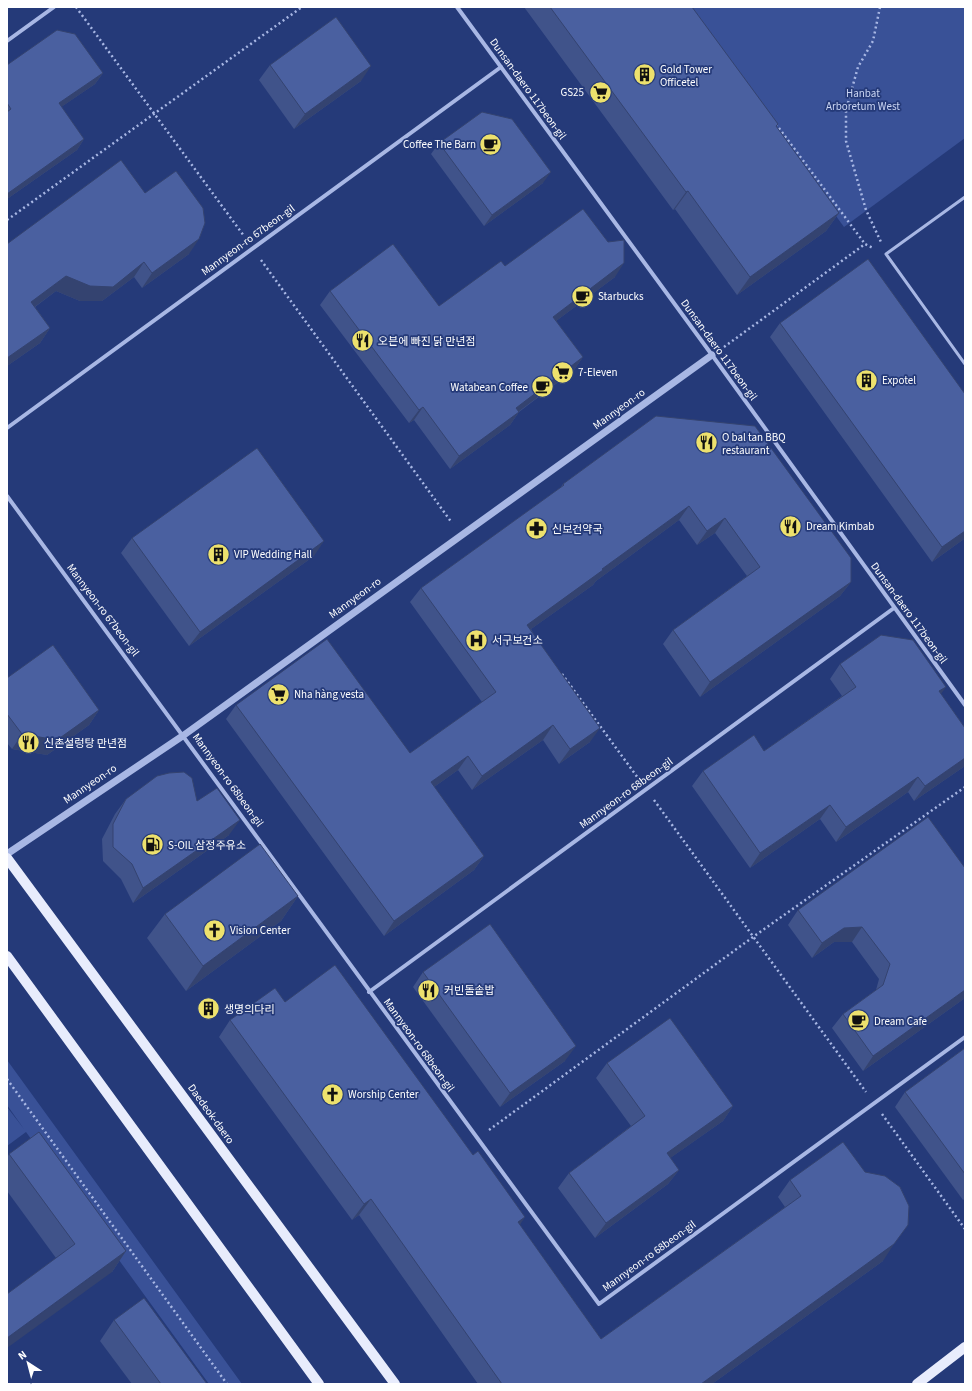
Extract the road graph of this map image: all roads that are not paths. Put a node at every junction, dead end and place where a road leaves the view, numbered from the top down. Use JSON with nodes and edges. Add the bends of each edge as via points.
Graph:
{"nodes":[{"id":1,"x":54,"y":7,"type":"edge"},
{"id":2,"x":457,"y":7,"type":"edge"},
{"id":3,"x":7,"y":42,"type":"edge"},
{"id":4,"x":501,"y":67,"type":"junction"},
{"id":5,"x":965,"y":197,"type":"edge"},
{"id":6,"x":712,"y":356,"type":"junction"},
{"id":7,"x":965,"y":364,"type":"edge"},
{"id":8,"x":7,"y":428,"type":"edge"},
{"id":9,"x":7,"y":496,"type":"edge"},
{"id":10,"x":894,"y":608,"type":"junction"},
{"id":11,"x":965,"y":705,"type":"edge"},
{"id":12,"x":184,"y":735,"type":"junction"},
{"id":13,"x":7,"y":854,"type":"edge"},
{"id":14,"x":7,"y":858,"type":"edge"},
{"id":15,"x":7,"y":956,"type":"edge"},
{"id":16,"x":369,"y":992,"type":"junction"},
{"id":17,"x":965,"y":1037,"type":"edge"},
{"id":18,"x":965,"y":1348,"type":"edge"},
{"id":19,"x":319,"y":1384,"type":"edge"},
{"id":20,"x":395,"y":1384,"type":"edge"},
{"id":21,"x":917,"y":1384,"type":"edge"}],
"edges":[{"from":1,"to":3,"type":"street"},
{"from":2,"to":4,"type":"street","name":"Dunsan-daero 117beon-gil"},
{"from":4,"to":6,"type":"street","name":"Dunsan-daero 117beon-gil"},
{"from":4,"to":8,"type":"street","name":"Mannyeon-ro 67beon-gil"},
{"from":5,"to":7,"type":"lane","via":[[886,254]]},
{"from":6,"to":10,"type":"street","name":"Dunsan-daero 117beon-gil"},
{"from":6,"to":12,"type":"street","name":"Mannyeon-ro"},
{"from":9,"to":12,"type":"street","name":"Mannyeon-ro 67beon-gil"},
{"from":10,"to":11,"type":"street","name":"Dunsan-daero 117beon-gil"},
{"from":10,"to":16,"type":"street","name":"Mannyeon-ro 68beon-gil"},
{"from":12,"to":13,"type":"street","name":"Mannyeon-ro"},
{"from":12,"to":16,"type":"street","name":"Mannyeon-ro 68beon-gil"},
{"from":14,"to":20,"type":"main road","name":"Daedeok-daero"},
{"from":15,"to":19,"type":"main road"},
{"from":16,"to":17,"type":"street","name":"Mannyeon-ro 68beon-gil","via":[[599,1304]]},
{"from":18,"to":21,"type":"main road"}]}
